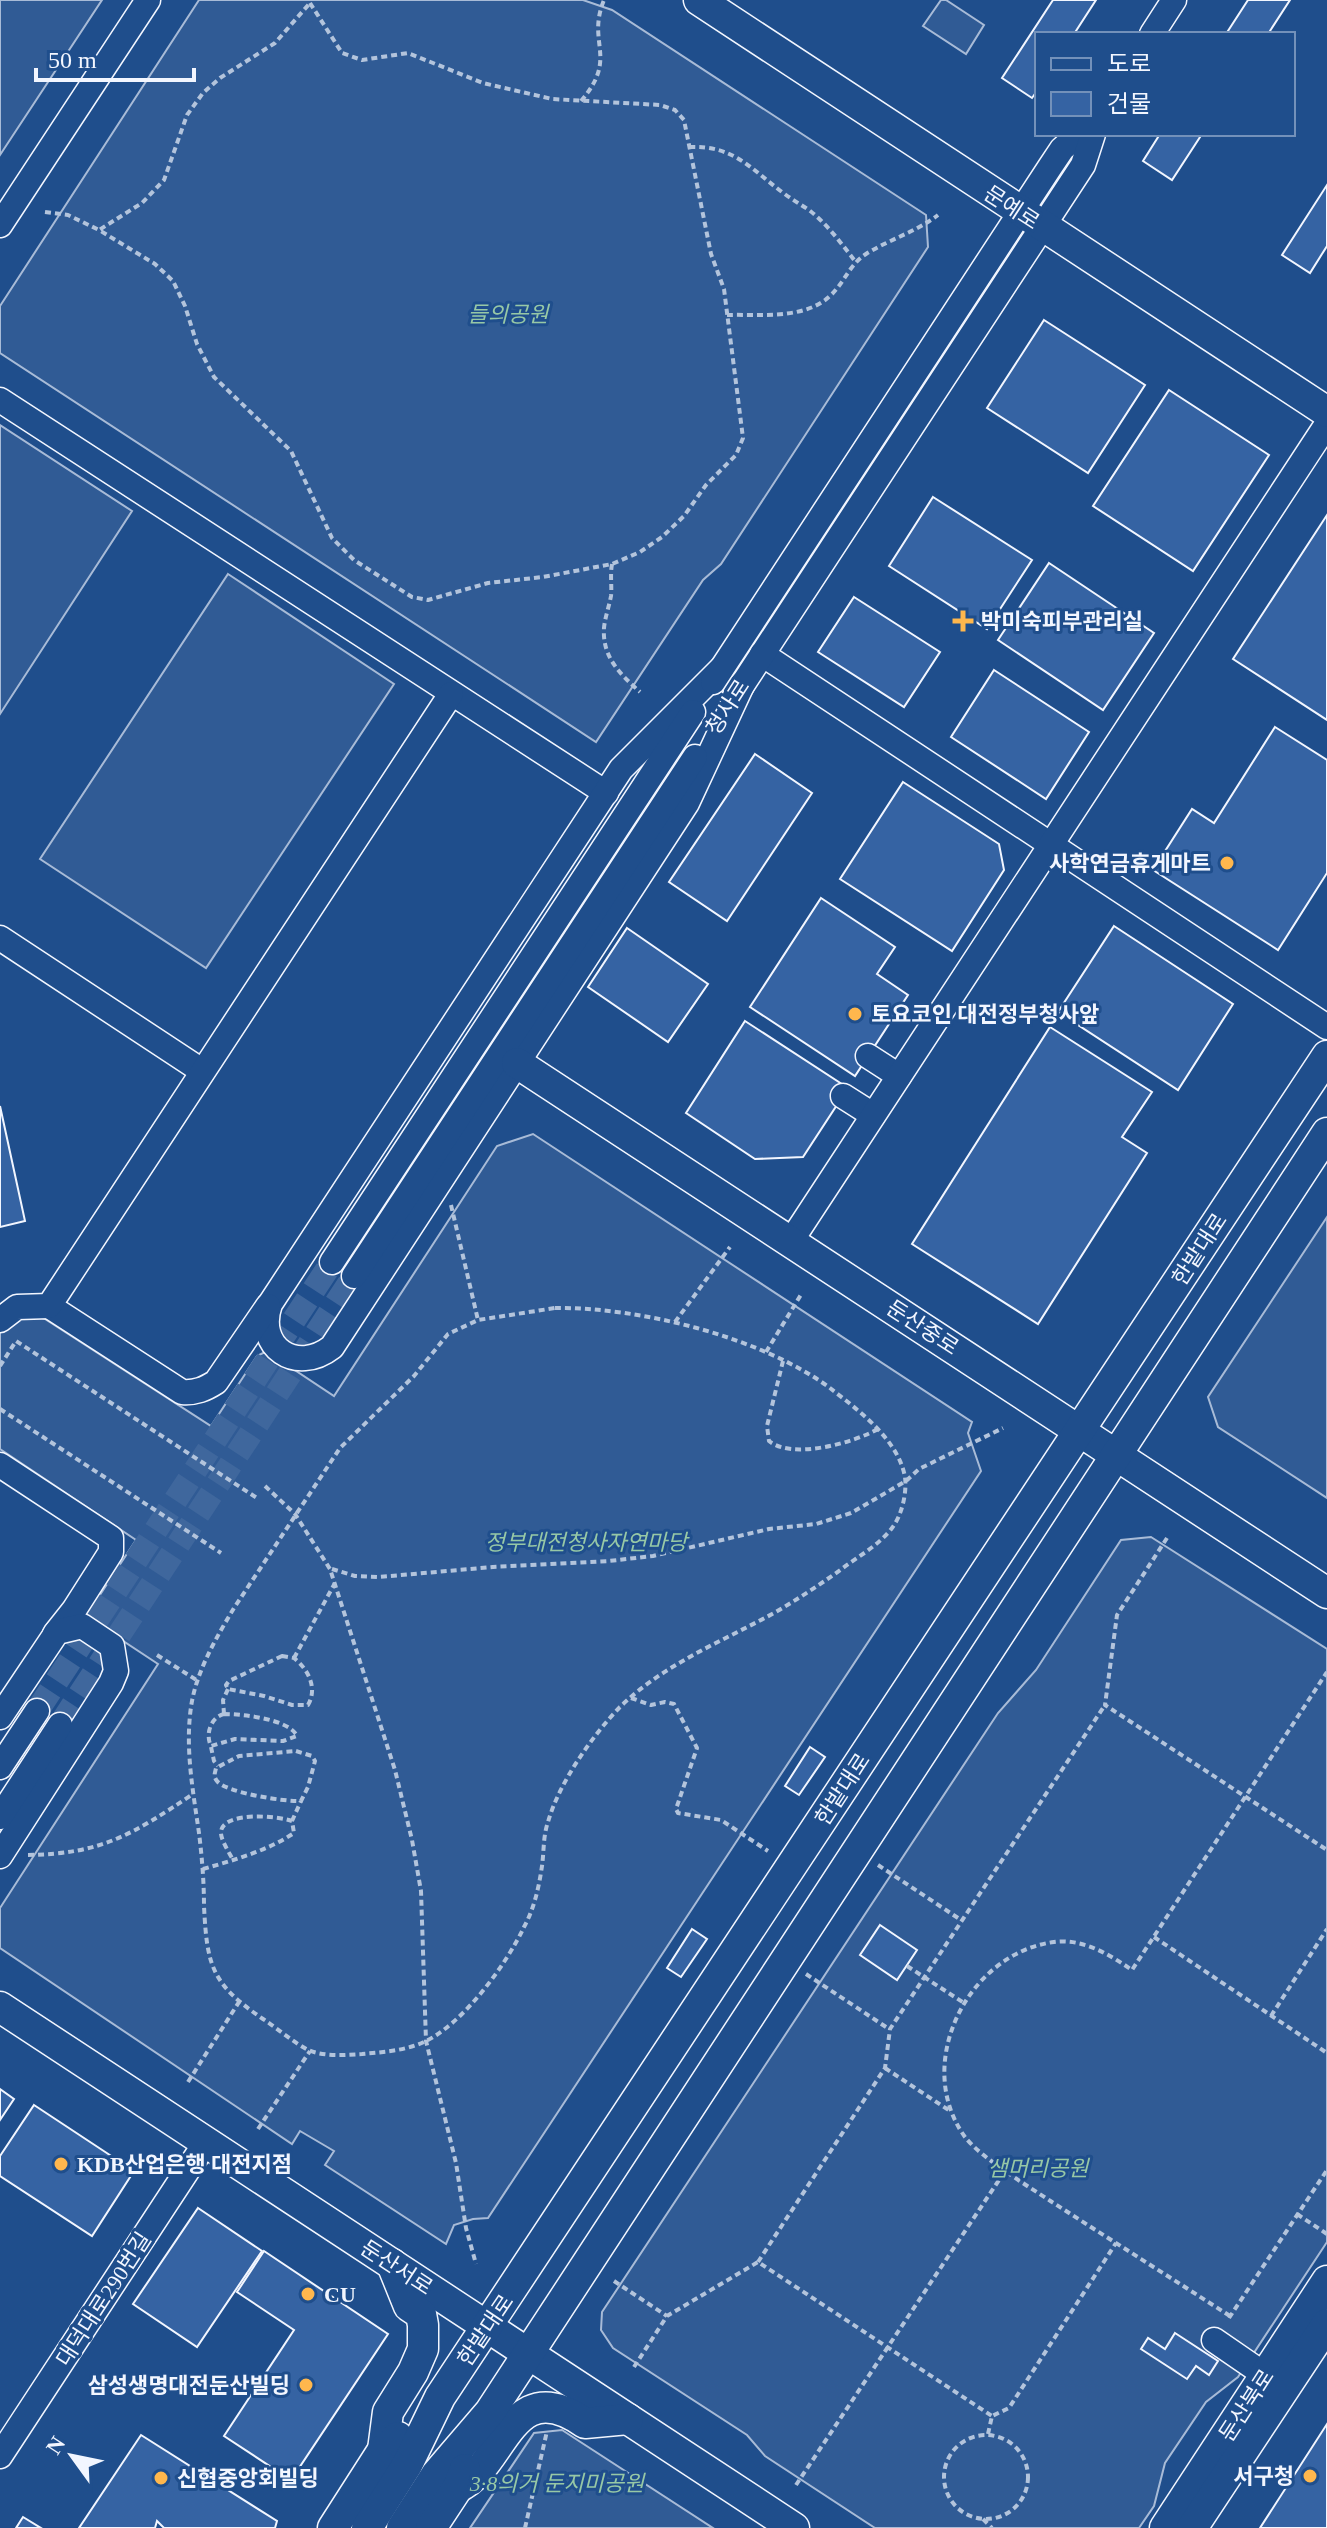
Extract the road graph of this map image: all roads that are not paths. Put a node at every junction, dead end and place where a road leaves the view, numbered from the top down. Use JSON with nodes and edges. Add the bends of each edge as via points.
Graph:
{"nodes":[{"id":1,"x":148,"y":0,"type":"edge"},
{"id":2,"x":699,"y":0,"type":"edge"},
{"id":3,"x":1174,"y":0,"type":"edge"},
{"id":4,"x":1153,"y":32,"type":"edge"},
{"id":5,"x":1077,"y":136,"type":"edge"},
{"id":6,"x":1092,"y":136,"type":"edge"},
{"id":7,"x":1032,"y":219,"type":"junction"},
{"id":8,"x":0,"y":225,"type":"edge"},
{"id":9,"x":0,"y":400,"type":"edge"},
{"id":10,"x":1327,"y":412,"type":"edge"},
{"id":11,"x":1327,"y":424,"type":"edge"},
{"id":12,"x":762,"y":654,"type":"junction"},
{"id":13,"x":721,"y":669,"type":"junction"},
{"id":14,"x":743,"y":683,"type":"junction"},
{"id":15,"x":451,"y":694,"type":"junction"},
{"id":16,"x":606,"y":793,"type":"junction"},
{"id":17,"x":1051,"y":845,"type":"junction"},
{"id":18,"x":0,"y":938,"type":"edge"},
{"id":19,"x":1327,"y":1027,"type":"edge"},
{"id":20,"x":868,"y":1056,"type":"dead end"},
{"id":21,"x":1327,"y":1056,"type":"edge"},
{"id":22,"x":517,"y":1063,"type":"junction"},
{"id":23,"x":202,"y":1071,"type":"junction"},
{"id":24,"x":899,"y":1076,"type":"junction"},
{"id":25,"x":843,"y":1096,"type":"dead end"},
{"id":26,"x":873,"y":1115,"type":"junction"},
{"id":27,"x":1327,"y":1133,"type":"edge"},
{"id":28,"x":791,"y":1241,"type":"junction"},
{"id":29,"x":332,"y":1262,"type":"tunnel mouth"},
{"id":30,"x":354,"y":1276,"type":"tunnel mouth"},
{"id":31,"x":270,"y":1304,"type":"junction"},
{"id":32,"x":49,"y":1306,"type":"junction"},
{"id":33,"x":0,"y":1320,"type":"edge"},
{"id":34,"x":1079,"y":1430,"type":"junction"},
{"id":35,"x":1117,"y":1455,"type":"junction"},
{"id":36,"x":0,"y":1465,"type":"edge"},
{"id":37,"x":1327,"y":1593,"type":"edge"},
{"id":38,"x":49,"y":1641,"type":"junction"},
{"id":39,"x":37,"y":1711,"type":"tunnel mouth"},
{"id":40,"x":0,"y":1717,"type":"edge"},
{"id":41,"x":60,"y":1725,"type":"tunnel mouth"},
{"id":42,"x":0,"y":1767,"type":"edge"},
{"id":43,"x":0,"y":1817,"type":"edge"},
{"id":44,"x":0,"y":1856,"type":"edge"},
{"id":45,"x":0,"y":2007,"type":"edge"},
{"id":46,"x":206,"y":2142,"type":"junction"},
{"id":47,"x":392,"y":2264,"type":"junction"},
{"id":48,"x":1327,"y":2281,"type":"edge"},
{"id":49,"x":1322,"y":2321,"type":"edge"},
{"id":50,"x":487,"y":2327,"type":"junction"},
{"id":51,"x":1214,"y":2340,"type":"road end"},
{"id":52,"x":529,"y":2354,"type":"junction"},
{"id":53,"x":1265,"y":2375,"type":"junction"},
{"id":54,"x":440,"y":2397,"type":"junction"},
{"id":55,"x":490,"y":2412,"type":"junction"},
{"id":56,"x":628,"y":2419,"type":"junction"},
{"id":57,"x":383,"y":2450,"type":"junction"},
{"id":58,"x":0,"y":2456,"type":"edge"},
{"id":59,"x":458,"y":2487,"type":"junction"},
{"id":60,"x":333,"y":2528,"type":"edge"},
{"id":61,"x":367,"y":2528,"type":"edge"},
{"id":62,"x":402,"y":2528,"type":"edge"},
{"id":63,"x":431,"y":2528,"type":"edge"},
{"id":64,"x":794,"y":2528,"type":"edge"},
{"id":65,"x":1165,"y":2528,"type":"edge"},
{"id":66,"x":1192,"y":2528,"type":"edge"}],
"edges":[{"from":1,"to":8,"type":"street"},
{"from":2,"to":7,"type":"main road","name":"문예로"},
{"from":3,"to":4,"type":"street"},
{"from":5,"to":7,"type":"street","name":"청사로","via":[[1062,149]]},
{"from":6,"to":7,"type":"street","name":"청사로","via":[[1083,165]]},
{"from":7,"to":10,"type":"main road","name":"문예로"},
{"from":7,"to":12,"type":"street","name":"청사로"},
{"from":7,"to":13,"type":"street","name":"청사로"},
{"from":9,"to":15,"type":"street"},
{"from":11,"to":17,"type":"street"},
{"from":12,"to":14,"type":"street","name":"청사로"},
{"from":12,"to":17,"type":"street"},
{"from":13,"to":16,"type":"street","via":[[621,769]]},
{"from":13,"to":29,"type":"street","name":"청사로"},
{"from":14,"to":22,"type":"street","via":[[687,803]]},
{"from":14,"to":30,"type":"street","name":"청사로"},
{"from":15,"to":16,"type":"street"},
{"from":15,"to":23,"type":"street"},
{"from":16,"to":31,"type":"street"},
{"from":17,"to":19,"type":"street"},
{"from":17,"to":24,"type":"street"},
{"from":18,"to":23,"type":"street"},
{"from":20,"to":24,"type":"street"},
{"from":21,"to":34,"type":"main road","name":"한밭대로"},
{"from":22,"to":28,"type":"main road","name":"둔산중로"},
{"from":22,"to":31,"type":"street","via":[[332,1347],[311,1359],[287,1356],[266,1328]]},
{"from":23,"to":32,"type":"street"},
{"from":24,"to":26,"type":"street"},
{"from":25,"to":26,"type":"street"},
{"from":26,"to":28,"type":"street"},
{"from":27,"to":35,"type":"main road","name":"한밭대로"},
{"from":28,"to":34,"type":"main road","name":"둔산중로"},
{"from":31,"to":32,"type":"street","via":[[216,1382],[192,1393],[182,1392]]},
{"from":32,"to":33,"type":"street","via":[[17,1307]]},
{"from":34,"to":35,"type":"main road","name":"둔산중로"},
{"from":34,"to":50,"type":"main road","name":"한밭대로"},
{"from":35,"to":37,"type":"main road","name":"둔산중로"},
{"from":35,"to":52,"type":"main road","name":"한밭대로"},
{"from":36,"to":38,"type":"street","via":[[111,1538],[111,1552]]},
{"from":38,"to":40,"type":"street"},
{"from":38,"to":44,"type":"street","via":[[57,1632],[82,1626],[112,1646],[116,1671]]},
{"from":39,"to":42,"type":"street"},
{"from":41,"to":43,"type":"street"},
{"from":45,"to":46,"type":"main road","name":"둔산서로"},
{"from":46,"to":47,"type":"main road","name":"둔산서로"},
{"from":46,"to":58,"type":"street","name":"대덕대로290번길"},
{"from":47,"to":50,"type":"main road","name":"둔산서로"},
{"from":47,"to":57,"type":"main road","via":[[409,2306],[421,2314],[423,2349],[388,2412]]},
{"from":48,"to":49,"type":"main road","name":"둔산북로"},
{"from":49,"to":53,"type":"main road","name":"둔산북로"},
{"from":49,"to":66,"type":"main road","name":"둔산북로"},
{"from":50,"to":52,"type":"main road","name":"둔산서로"},
{"from":50,"to":54,"type":"main road","name":"한밭대로"},
{"from":51,"to":53,"type":"street"},
{"from":52,"to":55,"type":"main road","name":"한밭대로"},
{"from":52,"to":56,"type":"main road","name":"둔산서로"},
{"from":53,"to":65,"type":"main road","name":"둔산북로"},
{"from":54,"to":57,"type":"main road"},
{"from":54,"to":61,"type":"main road","name":"한밭대로","via":[[407,2465]]},
{"from":55,"to":59,"type":"main road"},
{"from":55,"to":62,"type":"main road","name":"한밭대로","via":[[436,2475]]},
{"from":56,"to":59,"type":"main road","via":[[585,2423],[558,2409],[528,2412],[501,2437],[471,2481]]},
{"from":56,"to":64,"type":"main road","name":"둔산서로"},
{"from":57,"to":60,"type":"main road"},
{"from":59,"to":63,"type":"main road"}]}
